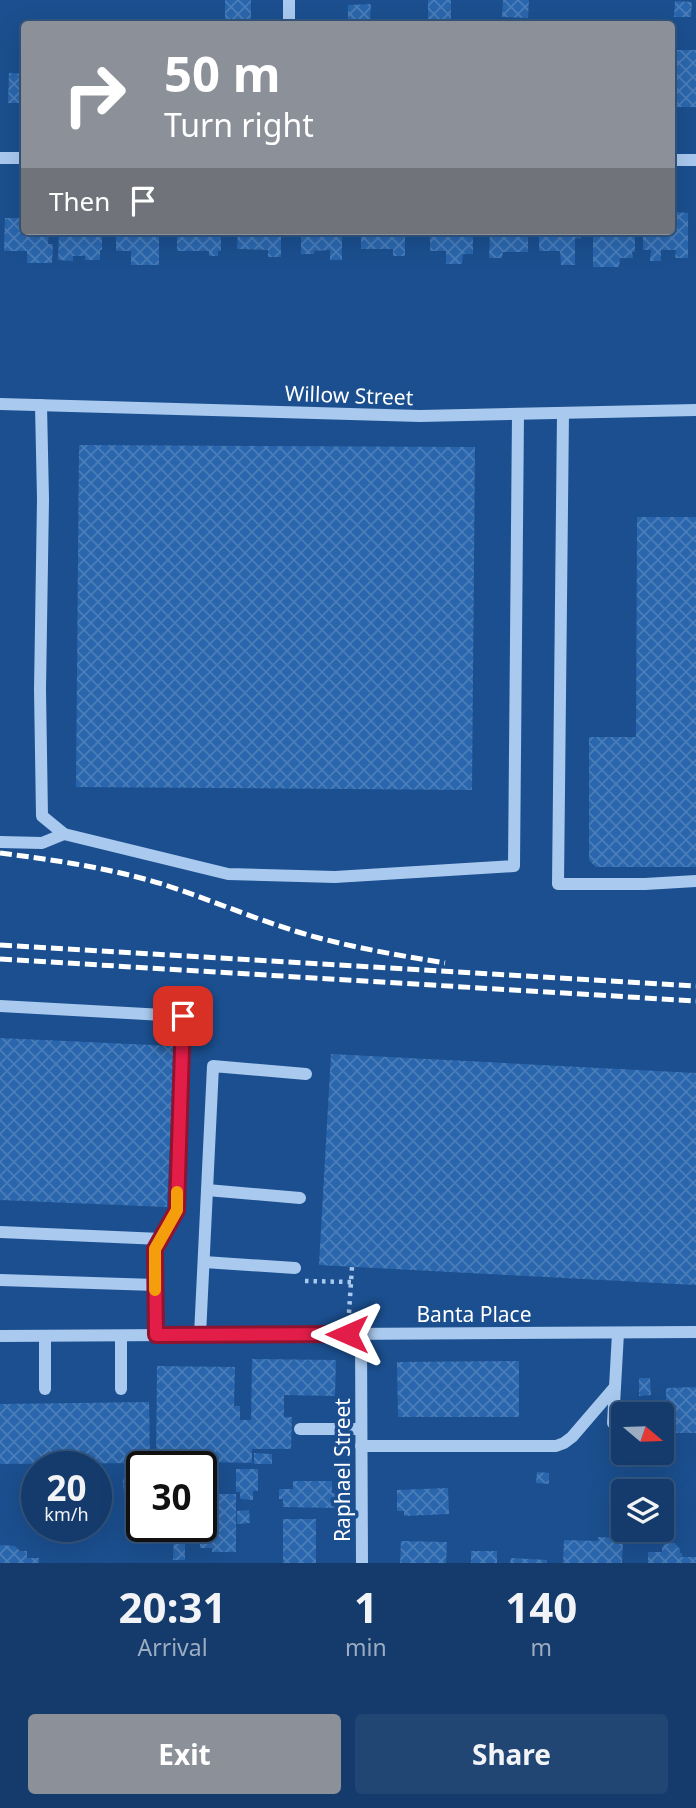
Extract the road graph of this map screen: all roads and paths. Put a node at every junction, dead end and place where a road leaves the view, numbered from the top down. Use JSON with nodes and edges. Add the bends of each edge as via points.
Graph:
{"nodes":[{"id":1,"x":289,"y":0,"type":"edge"},
{"id":2,"x":289,"y":21,"type":"edge"},
{"id":3,"x":0,"y":158,"type":"edge"},
{"id":4,"x":21,"y":158,"type":"edge"},
{"id":5,"x":675,"y":160,"type":"edge"},
{"id":6,"x":696,"y":160,"type":"edge"},
{"id":7,"x":0,"y":404,"type":"edge"},
{"id":8,"x":41,"y":405,"type":"junction"},
{"id":9,"x":696,"y":410,"type":"edge"},
{"id":10,"x":563,"y":413,"type":"junction"},
{"id":11,"x":517,"y":414,"type":"junction"},
{"id":12,"x":64,"y":834,"type":"junction"},
{"id":13,"x":0,"y":842,"type":"edge"},
{"id":14,"x":696,"y":881,"type":"edge"},
{"id":15,"x":0,"y":1006,"type":"edge"},
{"id":16,"x":306,"y":1074,"type":"dead end"},
{"id":17,"x":207,"y":1190,"type":"junction"},
{"id":18,"x":300,"y":1198,"type":"dead end"},
{"id":19,"x":0,"y":1232,"type":"edge"},
{"id":20,"x":161,"y":1239,"type":"junction"},
{"id":21,"x":204,"y":1262,"type":"junction"},
{"id":22,"x":352,"y":1267,"type":"dead end"},
{"id":23,"x":295,"y":1268,"type":"joint"},
{"id":24,"x":0,"y":1280,"type":"edge"},
{"id":25,"x":351,"y":1282,"type":"junction"},
{"id":26,"x":155,"y":1285,"type":"junction"},
{"id":27,"x":349,"y":1312,"type":"dead end"},
{"id":28,"x":696,"y":1332,"type":"edge"},
{"id":29,"x":618,"y":1333,"type":"junction"},
{"id":30,"x":361,"y":1334,"type":"junction"},
{"id":31,"x":156,"y":1335,"type":"junction"},
{"id":32,"x":200,"y":1335,"type":"junction"},
{"id":33,"x":0,"y":1336,"type":"edge"},
{"id":34,"x":45,"y":1336,"type":"junction"},
{"id":35,"x":121,"y":1336,"type":"junction"},
{"id":36,"x":615,"y":1387,"type":"junction"},
{"id":37,"x":121,"y":1389,"type":"dead end"},
{"id":38,"x":46,"y":1390,"type":"dead end"},
{"id":39,"x":614,"y":1402,"type":"edge"},
{"id":40,"x":300,"y":1429,"type":"dead end"},
{"id":41,"x":361,"y":1429,"type":"junction"},
{"id":42,"x":361,"y":1446,"type":"junction"},
{"id":43,"x":362,"y":1563,"type":"edge"}],
"edges":[{"from":1,"to":2,"type":"street"},
{"from":3,"to":4,"type":"street"},
{"from":5,"to":6,"type":"street"},
{"from":7,"to":8,"type":"street","name":"Willow Street"},
{"from":8,"to":11,"type":"street","name":"Willow Street","via":[[420,416]]},
{"from":8,"to":12,"type":"street","via":[[42,816]]},
{"from":9,"to":10,"type":"street","name":"Willow Street"},
{"from":10,"to":11,"type":"street","name":"Willow Street"},
{"from":10,"to":14,"type":"street","via":[[558,884]]},
{"from":11,"to":12,"type":"street","via":[[514,866],[335,877],[228,874]]},
{"from":12,"to":13,"type":"street","via":[[42,843]]},
{"from":15,"to":20,"type":"street","via":[[183,1016],[177,1210]]},
{"from":16,"to":17,"type":"street","via":[[213,1066]]},
{"from":17,"to":18,"type":"street"},
{"from":17,"to":21,"type":"street"},
{"from":19,"to":20,"type":"street"},
{"from":20,"to":26,"type":"street","via":[[155,1249]]},
{"from":21,"to":23,"type":"street"},
{"from":21,"to":32,"type":"street"},
{"from":22,"to":25,"type":"path"},
{"from":23,"to":25,"type":"path","via":[[304,1269],[304,1280]]},
{"from":24,"to":26,"type":"street"},
{"from":25,"to":27,"type":"path"},
{"from":26,"to":31,"type":"street"},
{"from":28,"to":29,"type":"street","name":"Banta Place"},
{"from":29,"to":30,"type":"street","name":"Banta Place"},
{"from":29,"to":36,"type":"street"},
{"from":30,"to":32,"type":"street","name":"Banta Place"},
{"from":30,"to":41,"type":"street","name":"Raphael Street"},
{"from":31,"to":32,"type":"street","name":"Banta Place"},
{"from":31,"to":35,"type":"street","name":"Banta Place"},
{"from":33,"to":34,"type":"street","name":"Banta Place"},
{"from":34,"to":35,"type":"street","name":"Banta Place"},
{"from":34,"to":38,"type":"street"},
{"from":35,"to":37,"type":"street"},
{"from":36,"to":39,"type":"street"},
{"from":36,"to":42,"type":"street","via":[[572,1437],[556,1447]]},
{"from":40,"to":41,"type":"street"},
{"from":41,"to":42,"type":"street","name":"Raphael Street"},
{"from":42,"to":43,"type":"street","name":"Raphael Street"}]}
